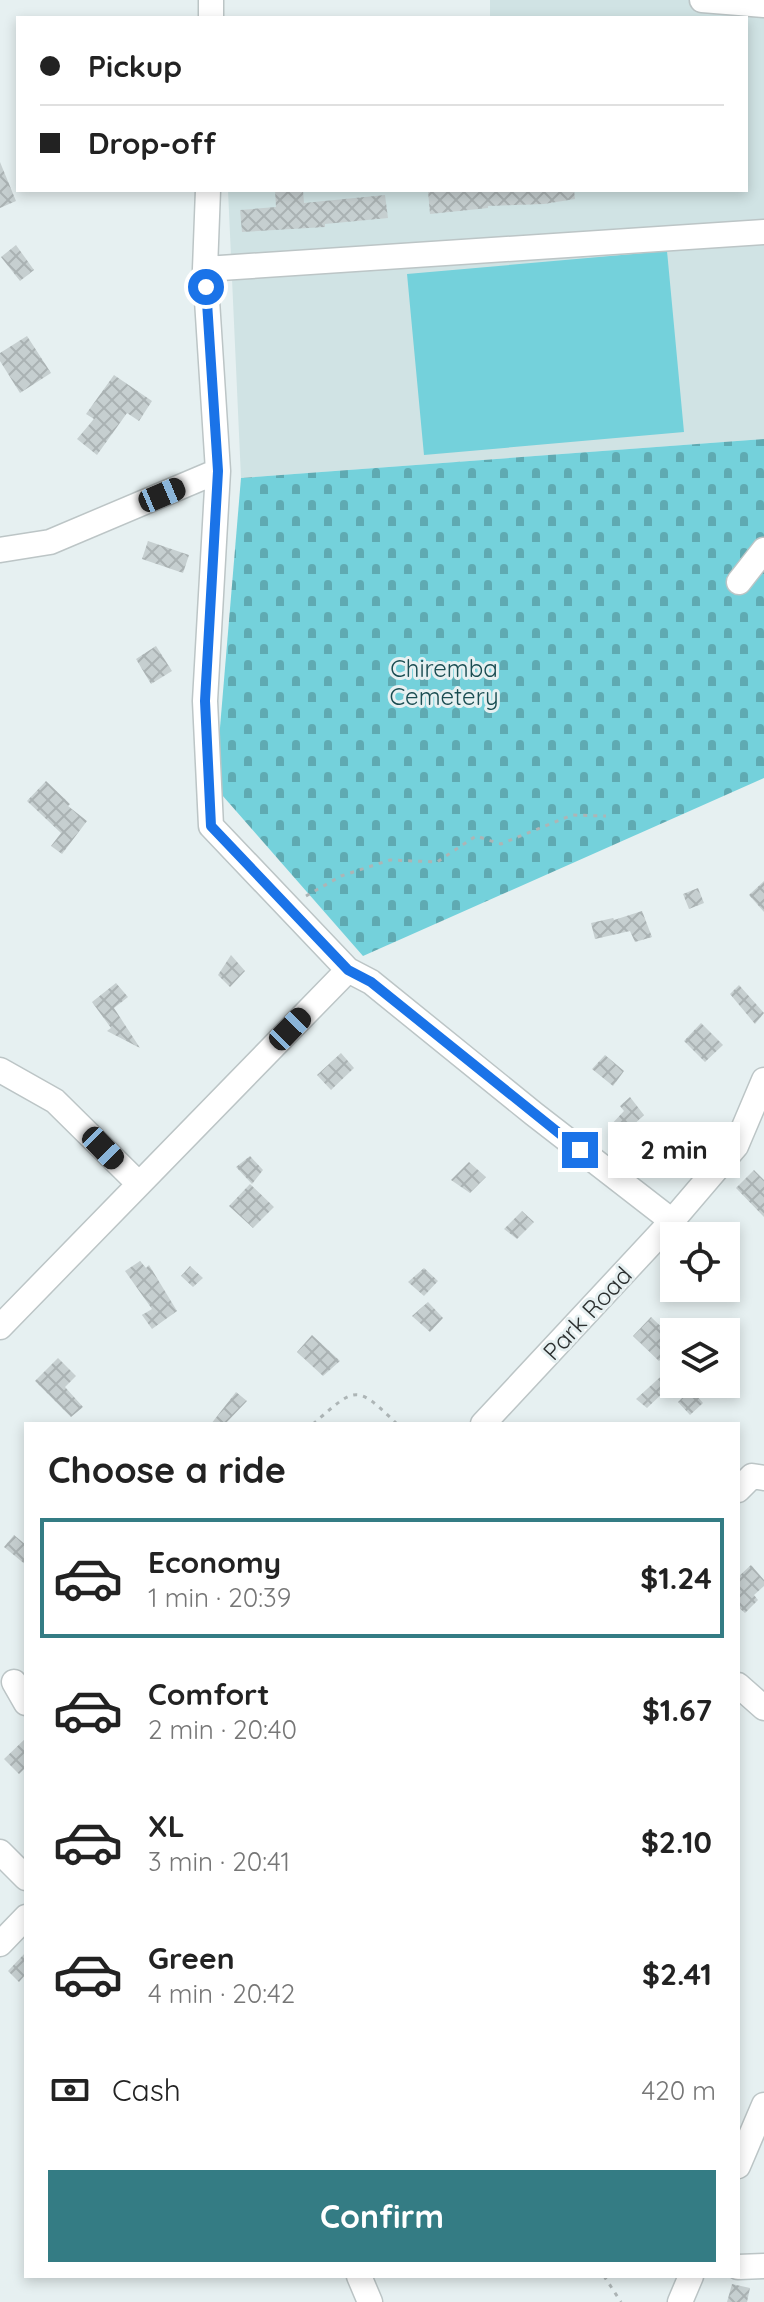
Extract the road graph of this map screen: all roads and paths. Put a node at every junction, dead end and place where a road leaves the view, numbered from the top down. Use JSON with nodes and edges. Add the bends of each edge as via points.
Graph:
{"nodes":[{"id":1,"x":702,"y":0,"type":"edge"},
{"id":2,"x":764,"y":5,"type":"edge"},
{"id":3,"x":208,"y":192,"type":"edge"},
{"id":4,"x":764,"y":232,"type":"edge"},
{"id":5,"x":205,"y":269,"type":"junction"},
{"id":6,"x":218,"y":471,"type":"junction"},
{"id":7,"x":0,"y":550,"type":"edge"},
{"id":8,"x":764,"y":550,"type":"edge"},
{"id":9,"x":739,"y":582,"type":"dead end"},
{"id":10,"x":606,"y":816,"type":"dead end"},
{"id":11,"x":289,"y":905,"type":"junction"},
{"id":12,"x":348,"y":970,"type":"junction"},
{"id":13,"x":0,"y":1070,"type":"edge"},
{"id":14,"x":764,"y":1080,"type":"edge"},
{"id":15,"x":138,"y":1183,"type":"junction"},
{"id":16,"x":672,"y":1221,"type":"junction"},
{"id":17,"x":0,"y":1327,"type":"edge"},
{"id":18,"x":315,"y":1422,"type":"edge"},
{"id":19,"x":395,"y":1422,"type":"edge"},
{"id":20,"x":485,"y":1422,"type":"edge"},
{"id":21,"x":764,"y":1478,"type":"edge"},
{"id":22,"x":740,"y":1488,"type":"edge"},
{"id":23,"x":740,"y":1687,"type":"edge"},
{"id":24,"x":764,"y":1708,"type":"edge"},
{"id":25,"x":0,"y":1852,"type":"edge"},
{"id":26,"x":24,"y":1876,"type":"edge"},
{"id":27,"x":24,"y":1919,"type":"edge"},
{"id":28,"x":0,"y":1944,"type":"edge"},
{"id":29,"x":764,"y":2105,"type":"edge"},
{"id":30,"x":740,"y":2161,"type":"edge"},
{"id":31,"x":764,"y":2266,"type":"edge"},
{"id":32,"x":740,"y":2267,"type":"edge"},
{"id":33,"x":360,"y":2278,"type":"edge"},
{"id":34,"x":605,"y":2278,"type":"edge"},
{"id":35,"x":690,"y":2278,"type":"edge"},
{"id":36,"x":370,"y":2302,"type":"edge"},
{"id":37,"x":621,"y":2302,"type":"edge"},
{"id":38,"x":680,"y":2302,"type":"edge"}],
"edges":[{"from":1,"to":2,"type":"street"},
{"from":3,"to":5,"type":"street"},
{"from":4,"to":5,"type":"street"},
{"from":5,"to":6,"type":"street"},
{"from":6,"to":7,"type":"street","via":[[50,542]]},
{"from":6,"to":11,"type":"street","via":[[205,701],[211,826]]},
{"from":8,"to":9,"type":"street"},
{"from":10,"to":11,"type":"path","via":[[572,815],[501,844],[476,836],[437,862],[390,860],[341,876]]},
{"from":11,"to":12,"type":"street"},
{"from":12,"to":15,"type":"street"},
{"from":12,"to":16,"type":"street","via":[[371,982]]},
{"from":13,"to":15,"type":"street","via":[[55,1101]]},
{"from":14,"to":16,"type":"street","name":"Park Road","via":[[736,1146]]},
{"from":15,"to":17,"type":"street"},
{"from":16,"to":20,"type":"street","name":"Park Road"},
{"from":18,"to":19,"type":"path","via":[[356,1394],[370,1397]]},
{"from":21,"to":22,"type":"street","via":[[752,1476]]},
{"from":23,"to":24,"type":"street"},
{"from":25,"to":26,"type":"street"},
{"from":27,"to":28,"type":"street"},
{"from":29,"to":30,"type":"street"},
{"from":31,"to":32,"type":"street"},
{"from":33,"to":36,"type":"street"},
{"from":34,"to":37,"type":"path"},
{"from":35,"to":38,"type":"street"}]}
